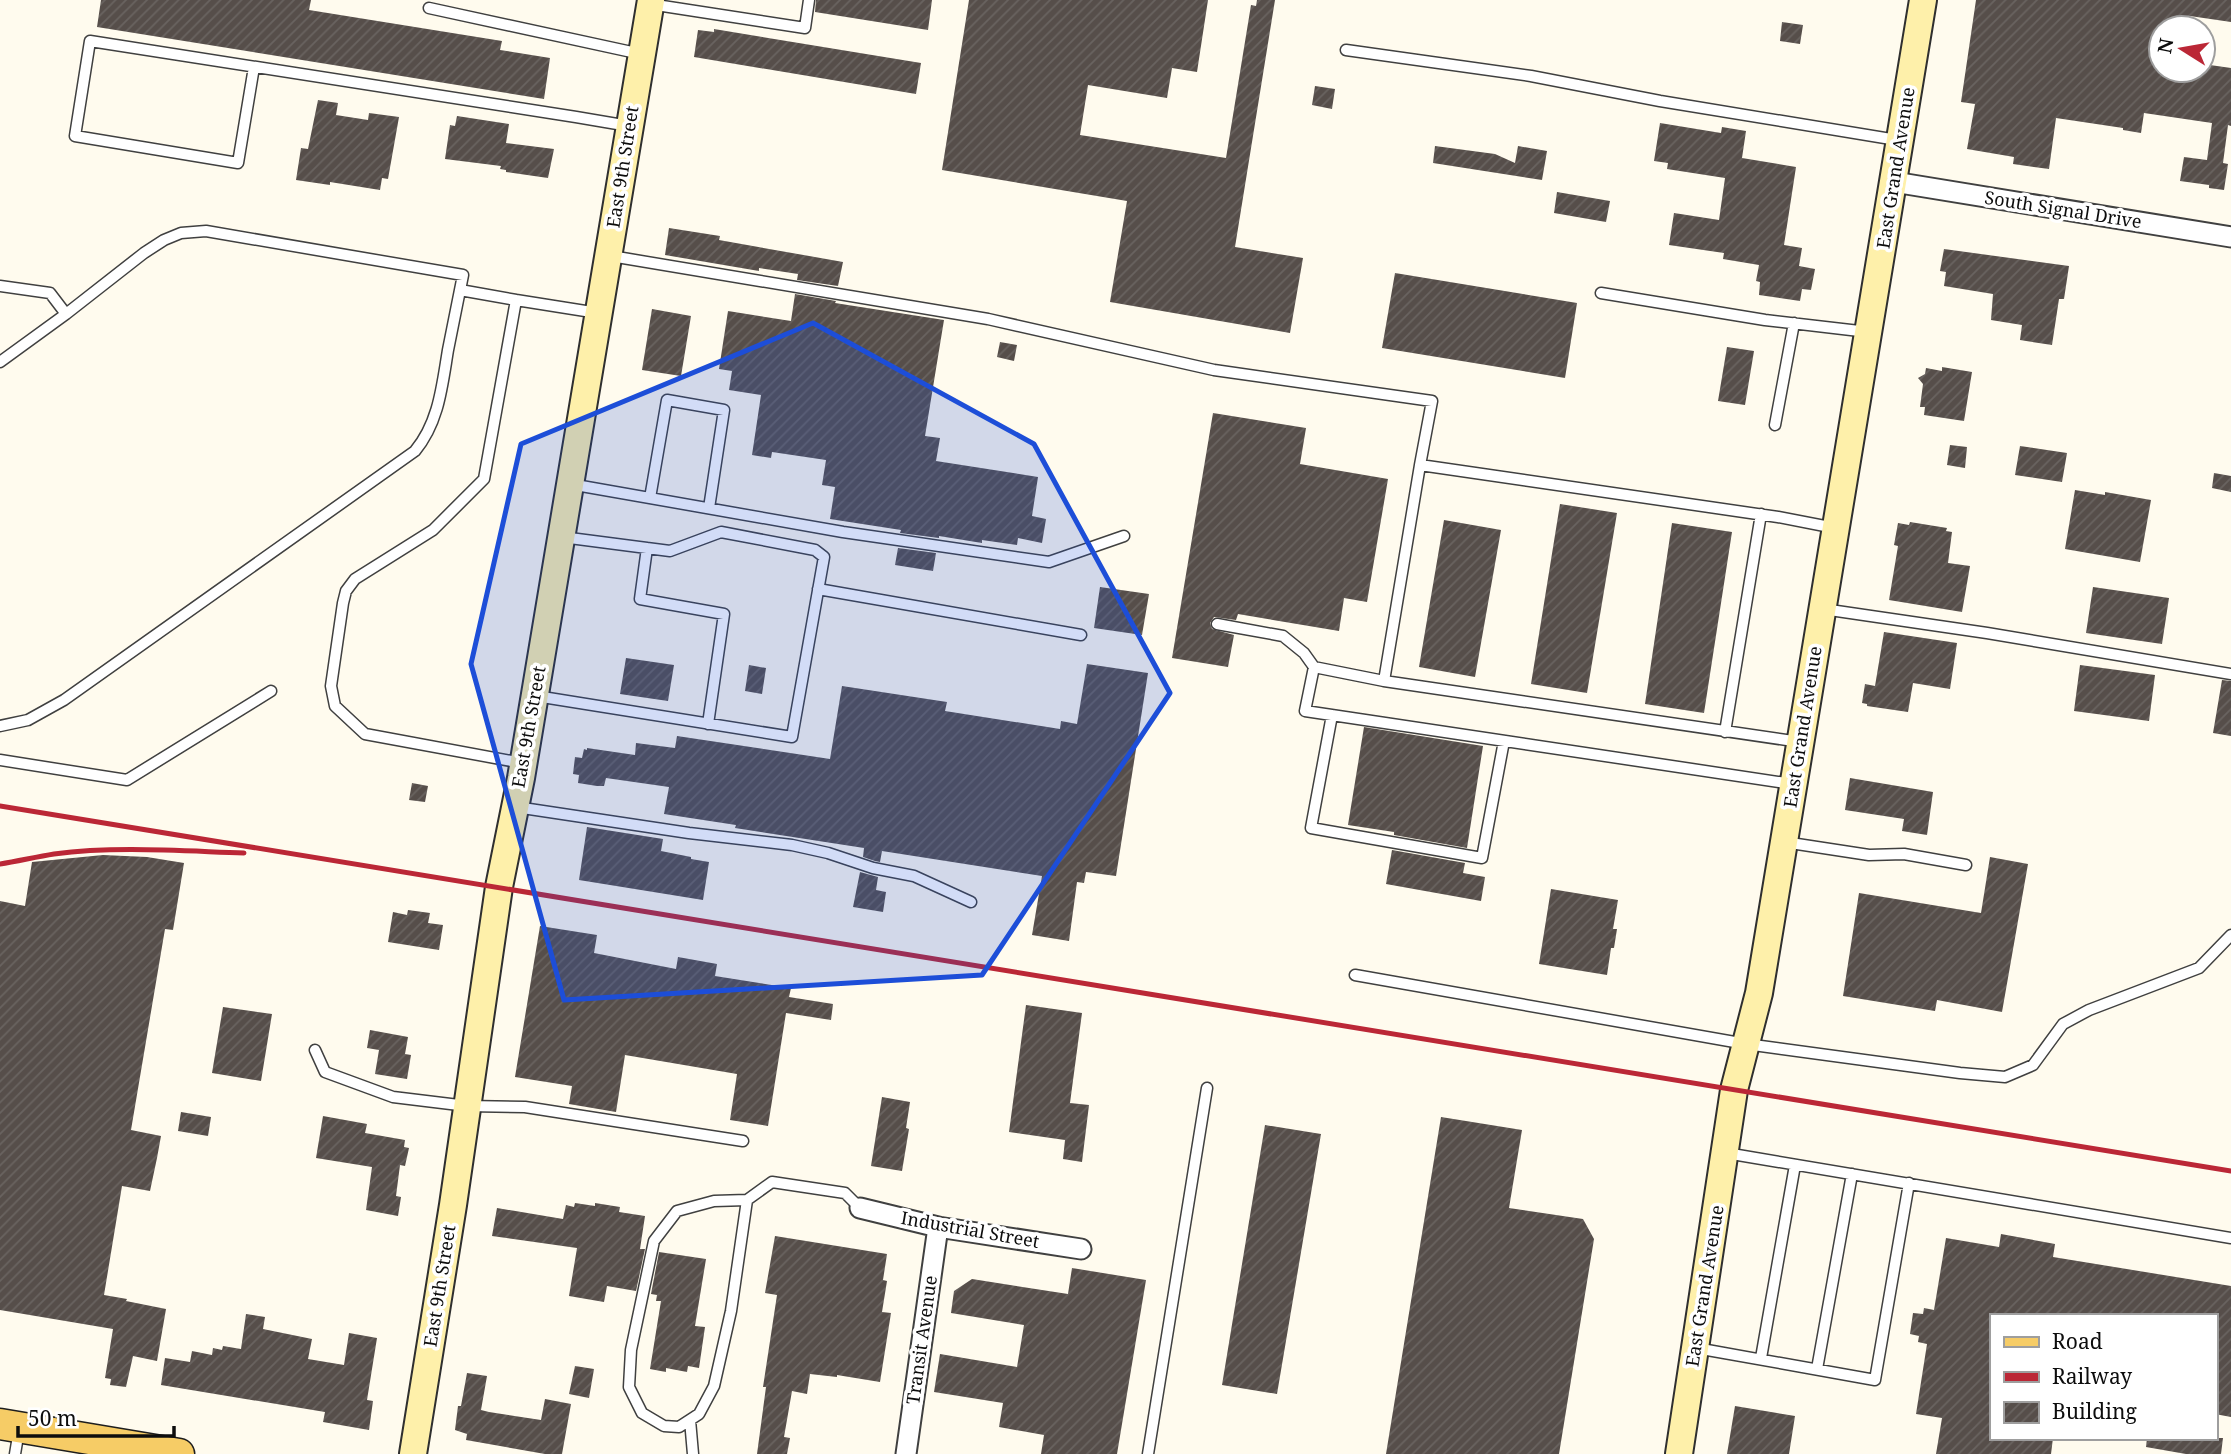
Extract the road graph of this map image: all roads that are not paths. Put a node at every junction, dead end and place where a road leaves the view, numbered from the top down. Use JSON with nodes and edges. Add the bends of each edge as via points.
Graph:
{"nodes":[{"id":1,"x":809,"y":0,"type":"edge"},
{"id":2,"x":1923,"y":0,"type":"edge"},
{"id":3,"x":650,"y":2,"type":"edge"},
{"id":4,"x":429,"y":8,"type":"dead end"},
{"id":5,"x":1346,"y":50,"type":"dead end"},
{"id":6,"x":642,"y":54,"type":"junction"},
{"id":7,"x":254,"y":67,"type":"junction"},
{"id":8,"x":629,"y":126,"type":"junction"},
{"id":9,"x":1901,"y":141,"type":"junction"},
{"id":10,"x":1894,"y":182,"type":"junction"},
{"id":11,"x":2231,"y":237,"type":"edge"},
{"id":12,"x":608,"y":255,"type":"junction"},
{"id":13,"x":0,"y":286,"type":"edge"},
{"id":14,"x":460,"y":290,"type":"junction"},
{"id":15,"x":1601,"y":293,"type":"dead end"},
{"id":16,"x":516,"y":300,"type":"junction"},
{"id":17,"x":66,"y":314,"type":"junction"},
{"id":18,"x":598,"y":314,"type":"junction"},
{"id":19,"x":1794,"y":323,"type":"junction"},
{"id":20,"x":1869,"y":332,"type":"junction"},
{"id":21,"x":0,"y":362,"type":"edge"},
{"id":22,"x":1775,"y":425,"type":"dead end"},
{"id":23,"x":1420,"y":465,"type":"junction"},
{"id":24,"x":570,"y":484,"type":"junction"},
{"id":25,"x":650,"y":498,"type":"junction"},
{"id":26,"x":709,"y":508,"type":"junction"},
{"id":27,"x":1761,"y":514,"type":"junction"},
{"id":28,"x":1835,"y":529,"type":"junction"},
{"id":29,"x":1124,"y":536,"type":"dead end"},
{"id":30,"x":561,"y":537,"type":"junction"},
{"id":31,"x":647,"y":548,"type":"junction"},
{"id":32,"x":818,"y":589,"type":"junction"},
{"id":33,"x":1822,"y":608,"type":"junction"},
{"id":34,"x":1217,"y":624,"type":"dead end"},
{"id":35,"x":1081,"y":635,"type":"dead end"},
{"id":36,"x":1314,"y":667,"type":"junction"},
{"id":37,"x":2231,"y":674,"type":"edge"},
{"id":38,"x":1384,"y":681,"type":"junction"},
{"id":39,"x":271,"y":691,"type":"dead end"},
{"id":40,"x":535,"y":696,"type":"junction"},
{"id":41,"x":1332,"y":715,"type":"junction"},
{"id":42,"x":708,"y":724,"type":"junction"},
{"id":43,"x":0,"y":726,"type":"edge"},
{"id":44,"x":1726,"y":732,"type":"junction"},
{"id":45,"x":1504,"y":741,"type":"junction"},
{"id":46,"x":1801,"y":742,"type":"junction"},
{"id":47,"x":0,"y":760,"type":"edge"},
{"id":48,"x":523,"y":764,"type":"junction"},
{"id":49,"x":1793,"y":785,"type":"junction"},
{"id":50,"x":515,"y":807,"type":"junction"},
{"id":51,"x":1784,"y":842,"type":"junction"},
{"id":52,"x":1966,"y":865,"type":"dead end"},
{"id":53,"x":971,"y":902,"type":"dead end"},
{"id":54,"x":2231,"y":935,"type":"edge"},
{"id":55,"x":1355,"y":975,"type":"dead end"},
{"id":56,"x":1746,"y":1044,"type":"junction"},
{"id":57,"x":315,"y":1050,"type":"dead end"},
{"id":58,"x":1207,"y":1088,"type":"dead end"},
{"id":59,"x":467,"y":1106,"type":"junction"},
{"id":60,"x":743,"y":1141,"type":"dead end"},
{"id":61,"x":1725,"y":1153,"type":"junction"},
{"id":62,"x":1795,"y":1165,"type":"junction"},
{"id":63,"x":1852,"y":1174,"type":"junction"},
{"id":64,"x":1909,"y":1183,"type":"junction"},
{"id":65,"x":747,"y":1200,"type":"junction"},
{"id":66,"x":860,"y":1208,"type":"joint"},
{"id":67,"x":938,"y":1227,"type":"junction"},
{"id":68,"x":2231,"y":1238,"type":"edge"},
{"id":69,"x":1081,"y":1249,"type":"dead end"},
{"id":70,"x":1695,"y":1348,"type":"junction"},
{"id":71,"x":1761,"y":1358,"type":"junction"},
{"id":72,"x":1817,"y":1369,"type":"junction"},
{"id":73,"x":690,"y":1420,"type":"junction"},
{"id":74,"x":12,"y":1435,"type":"edge"},
{"id":75,"x":178,"y":1454,"type":"edge"},
{"id":76,"x":413,"y":1454,"type":"edge"},
{"id":77,"x":693,"y":1454,"type":"edge"},
{"id":78,"x":906,"y":1454,"type":"edge"},
{"id":79,"x":1148,"y":1454,"type":"edge"},
{"id":80,"x":1679,"y":1454,"type":"edge"}],
"edges":[{"from":1,"to":3,"type":"lane","via":[[805,28]]},
{"from":2,"to":9,"type":"street","name":"East Grand Avenue"},
{"from":3,"to":6,"type":"street","name":"East 9th Street"},
{"from":4,"to":6,"type":"lane"},
{"from":5,"to":9,"type":"lane","via":[[1531,76]]},
{"from":6,"to":8,"type":"street","name":"East 9th Street"},
{"from":7,"to":7,"type":"lane","via":[[90,41],[75,136],[238,163]]},
{"from":7,"to":8,"type":"lane"},
{"from":8,"to":12,"type":"street","name":"East 9th Street"},
{"from":9,"to":10,"type":"street","name":"East Grand Avenue"},
{"from":10,"to":11,"type":"street","name":"South Signal Drive"},
{"from":10,"to":20,"type":"street","name":"East Grand Avenue"},
{"from":12,"to":18,"type":"street","name":"East 9th Street"},
{"from":12,"to":23,"type":"lane","via":[[988,319],[1214,370],[1432,401]]},
{"from":13,"to":17,"type":"lane","via":[[50,293]]},
{"from":14,"to":16,"type":"lane"},
{"from":14,"to":17,"type":"lane","via":[[463,275],[206,231],[164,240]]},
{"from":14,"to":43,"type":"lane","via":[[441,395],[426,438],[415,451],[64,700],[28,720]]},
{"from":15,"to":19,"type":"lane"},
{"from":16,"to":18,"type":"lane"},
{"from":16,"to":48,"type":"lane","via":[[484,479],[433,530],[355,579],[346,591],[331,686],[335,706],[365,734]]},
{"from":17,"to":21,"type":"lane"},
{"from":18,"to":24,"type":"street","name":"East 9th Street"},
{"from":19,"to":20,"type":"lane"},
{"from":19,"to":22,"type":"lane"},
{"from":20,"to":28,"type":"street","name":"East Grand Avenue"},
{"from":23,"to":27,"type":"lane"},
{"from":23,"to":38,"type":"lane"},
{"from":24,"to":25,"type":"lane"},
{"from":24,"to":30,"type":"street","name":"East 9th Street"},
{"from":25,"to":26,"type":"lane"},
{"from":25,"to":26,"type":"lane","via":[[667,400],[724,410]]},
{"from":26,"to":29,"type":"lane","via":[[1049,562]]},
{"from":27,"to":28,"type":"lane"},
{"from":27,"to":44,"type":"lane"},
{"from":28,"to":33,"type":"street","name":"East Grand Avenue"},
{"from":30,"to":31,"type":"lane"},
{"from":30,"to":40,"type":"street","name":"East 9th Street"},
{"from":31,"to":32,"type":"lane","via":[[670,551],[721,532],[815,550],[824,557]]},
{"from":31,"to":42,"type":"lane","via":[[640,598],[724,614]]},
{"from":32,"to":35,"type":"lane"},
{"from":32,"to":42,"type":"lane","via":[[792,737]]},
{"from":33,"to":37,"type":"lane"},
{"from":33,"to":46,"type":"street","name":"East Grand Avenue"},
{"from":34,"to":36,"type":"lane","via":[[1283,636]]},
{"from":36,"to":38,"type":"lane"},
{"from":36,"to":41,"type":"lane","via":[[1305,711]]},
{"from":38,"to":44,"type":"lane"},
{"from":39,"to":47,"type":"lane","via":[[127,780]]},
{"from":40,"to":42,"type":"lane"},
{"from":40,"to":48,"type":"street","name":"East 9th Street"},
{"from":41,"to":45,"type":"lane"},
{"from":41,"to":45,"type":"lane","via":[[1311,828],[1482,858]]},
{"from":44,"to":46,"type":"lane"},
{"from":45,"to":49,"type":"lane"},
{"from":46,"to":49,"type":"street","name":"East Grand Avenue"},
{"from":48,"to":50,"type":"street","name":"East 9th Street"},
{"from":49,"to":51,"type":"street","name":"East Grand Avenue"},
{"from":50,"to":53,"type":"lane","via":[[804,848],[914,876]]},
{"from":50,"to":59,"type":"street","name":"East 9th Street"},
{"from":51,"to":52,"type":"lane"},
{"from":51,"to":56,"type":"street","name":"East Grand Avenue"},
{"from":54,"to":56,"type":"lane","via":[[2199,968],[2063,1024],[2034,1065],[2005,1077]]},
{"from":55,"to":56,"type":"lane"},
{"from":56,"to":61,"type":"street","name":"East Grand Avenue"},
{"from":57,"to":59,"type":"lane","via":[[325,1072],[393,1097]]},
{"from":58,"to":79,"type":"lane"},
{"from":59,"to":60,"type":"lane","via":[[525,1107]]},
{"from":59,"to":76,"type":"street","name":"East 9th Street"},
{"from":61,"to":62,"type":"lane"},
{"from":61,"to":70,"type":"street","name":"East Grand Avenue"},
{"from":62,"to":63,"type":"lane"},
{"from":62,"to":71,"type":"lane"},
{"from":63,"to":64,"type":"lane"},
{"from":63,"to":72,"type":"lane"},
{"from":64,"to":68,"type":"lane"},
{"from":64,"to":72,"type":"lane","via":[[1875,1380]]},
{"from":65,"to":66,"type":"lane","via":[[772,1182],[845,1193]]},
{"from":65,"to":73,"type":"lane","via":[[731,1311],[714,1386],[699,1414]]},
{"from":65,"to":73,"type":"lane","via":[[714,1201],[677,1211],[654,1241],[631,1350],[629,1387],[642,1413],[664,1426],[679,1427]]},
{"from":66,"to":67,"type":"street","name":"Industrial Street"},
{"from":67,"to":69,"type":"street","name":"Industrial Street"},
{"from":67,"to":78,"type":"street","name":"Transit Avenue"},
{"from":70,"to":71,"type":"lane"},
{"from":70,"to":80,"type":"street","name":"East Grand Avenue"},
{"from":71,"to":72,"type":"lane"},
{"from":73,"to":77,"type":"lane"},
{"from":74,"to":75,"type":"main road"}]}
